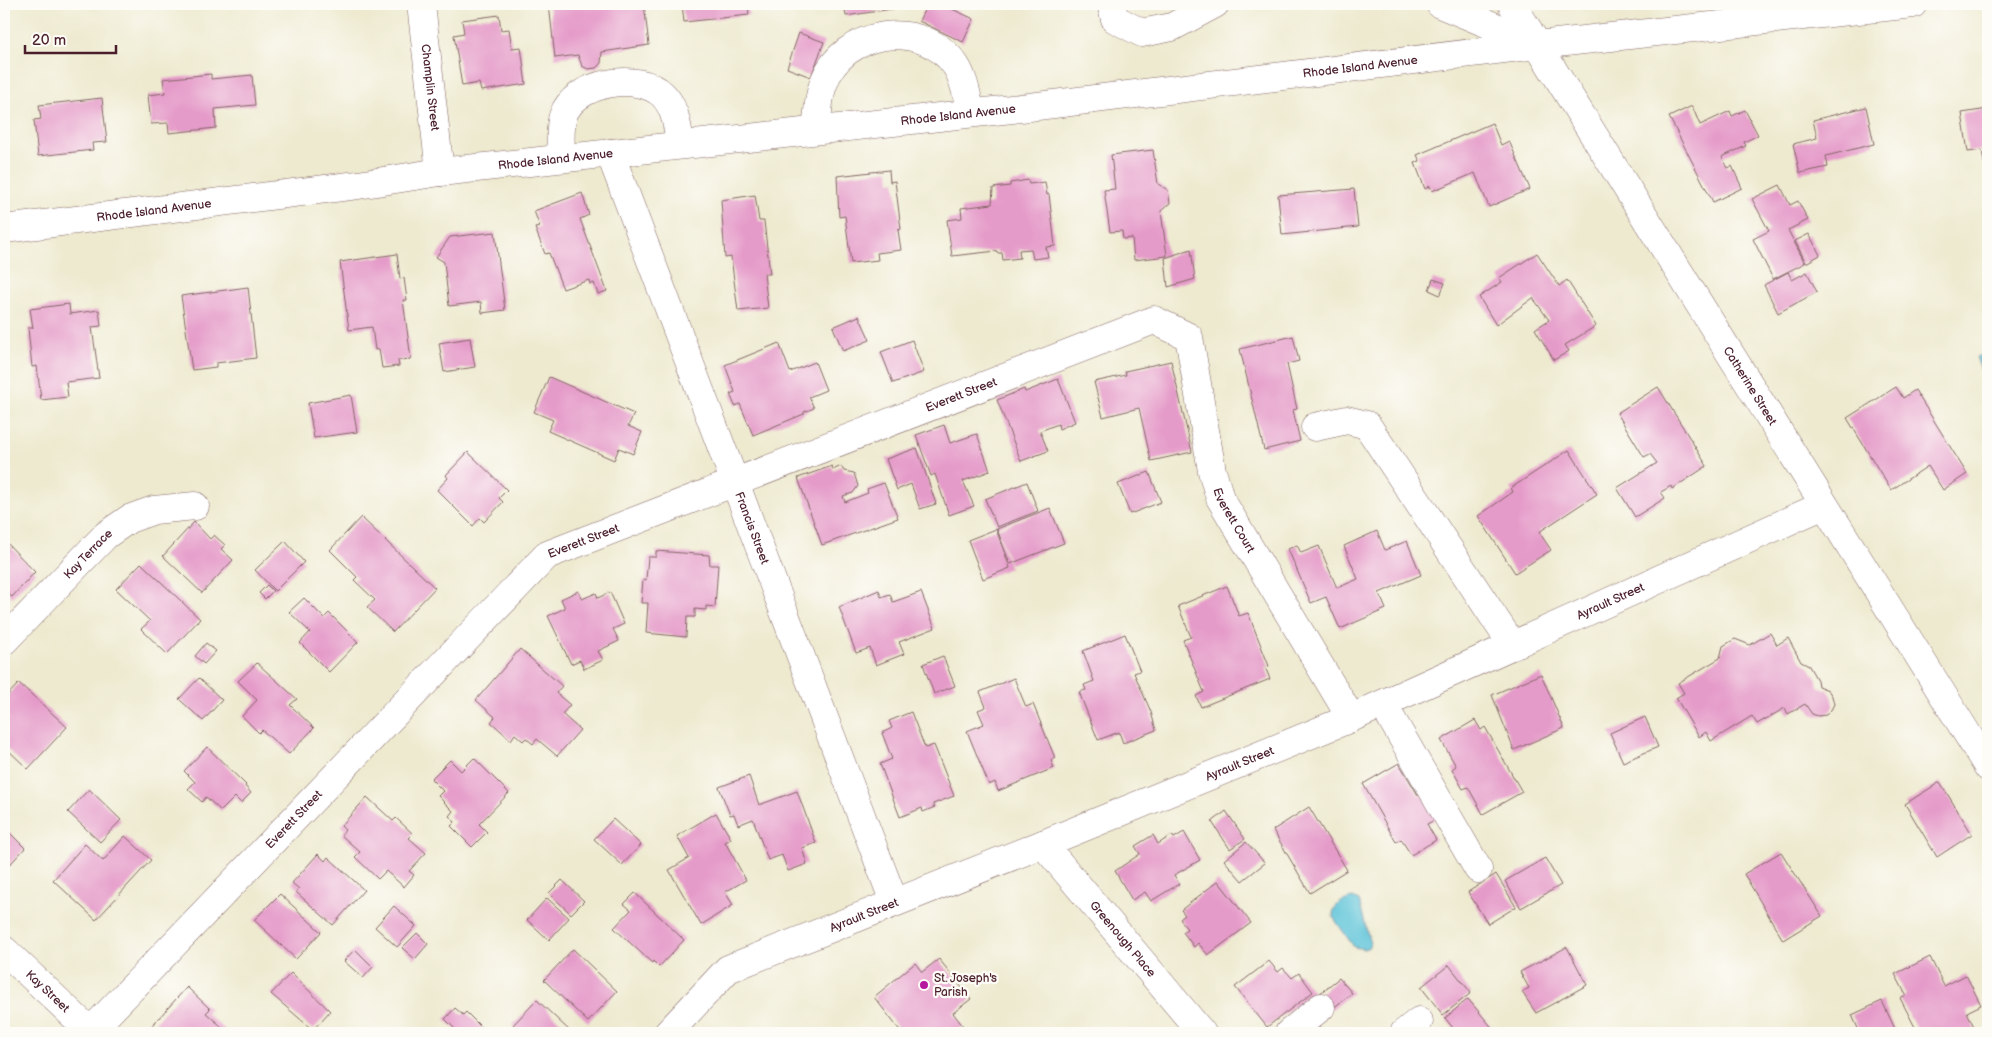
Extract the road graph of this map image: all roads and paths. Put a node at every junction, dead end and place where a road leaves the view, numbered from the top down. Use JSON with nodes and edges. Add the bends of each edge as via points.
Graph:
{"nodes":[{"id":1,"x":421,"y":4,"type":"edge"},
{"id":2,"x":1111,"y":4,"type":"edge"},
{"id":3,"x":1216,"y":4,"type":"edge"},
{"id":4,"x":1440,"y":4,"type":"edge"},
{"id":5,"x":1512,"y":4,"type":"edge"},
{"id":6,"x":1914,"y":4,"type":"edge"},
{"id":7,"x":1755,"y":13,"type":"edge"},
{"id":8,"x":1538,"y":45,"type":"junction"},
{"id":9,"x":971,"y":114,"type":"junction"},
{"id":10,"x":816,"y":130,"type":"junction"},
{"id":11,"x":681,"y":145,"type":"junction"},
{"id":12,"x":610,"y":153,"type":"junction"},
{"id":13,"x":561,"y":158,"type":"junction"},
{"id":14,"x":440,"y":172,"type":"junction"},
{"id":15,"x":4,"y":229,"type":"edge"},
{"id":16,"x":1154,"y":320,"type":"joint"},
{"id":17,"x":1315,"y":427,"type":"dead end"},
{"id":18,"x":736,"y":480,"type":"junction"},
{"id":19,"x":1824,"y":505,"type":"junction"},
{"id":20,"x":195,"y":506,"type":"dead end"},
{"id":21,"x":4,"y":642,"type":"edge"},
{"id":22,"x":1513,"y":646,"type":"junction"},
{"id":23,"x":1382,"y":704,"type":"junction"},
{"id":24,"x":1351,"y":718,"type":"junction"},
{"id":25,"x":1988,"y":767,"type":"edge"},
{"id":26,"x":1043,"y":844,"type":"junction"},
{"id":27,"x":1478,"y":869,"type":"dead end"},
{"id":28,"x":894,"y":902,"type":"junction"},
{"id":29,"x":4,"y":950,"type":"edge"},
{"id":30,"x":1321,"y":1007,"type":"dead end"},
{"id":31,"x":91,"y":1033,"type":"edge"},
{"id":32,"x":668,"y":1033,"type":"edge"},
{"id":33,"x":1202,"y":1033,"type":"edge"},
{"id":34,"x":1289,"y":1033,"type":"edge"}],
"edges":[{"from":1,"to":14,"type":"street","name":"Champlin Street"},
{"from":2,"to":3,"type":"street","via":[[1115,19],[1142,33],[1172,27]]},
{"from":4,"to":8,"type":"street"},
{"from":5,"to":8,"type":"street","name":"Catherine Street"},
{"from":6,"to":7,"type":"street","name":"Rhode Island Avenue"},
{"from":7,"to":8,"type":"street","name":"Rhode Island Avenue"},
{"from":8,"to":9,"type":"street","name":"Rhode Island Avenue"},
{"from":8,"to":19,"type":"street","name":"Catherine Street"},
{"from":9,"to":10,"type":"street","name":"Rhode Island Avenue"},
{"from":9,"to":10,"type":"street","via":[[956,66],[937,48],[913,36],[883,34],[858,43],[837,61],[823,84]]},
{"from":10,"to":11,"type":"street","name":"Rhode Island Avenue"},
{"from":11,"to":12,"type":"street","name":"Rhode Island Avenue"},
{"from":11,"to":13,"type":"street","via":[[674,112],[663,95],[649,86],[628,82],[591,87],[575,98],[563,115]]},
{"from":12,"to":13,"type":"street","name":"Rhode Island Avenue"},
{"from":12,"to":18,"type":"street","name":"Francis Street"},
{"from":13,"to":14,"type":"street","name":"Rhode Island Avenue"},
{"from":14,"to":15,"type":"street","name":"Rhode Island Avenue"},
{"from":16,"to":18,"type":"street","name":"Everett Street"},
{"from":16,"to":24,"type":"street","name":"Everett Court","via":[[1189,337],[1212,471],[1220,498]]},
{"from":17,"to":22,"type":"street","via":[[1347,420],[1367,425]]},
{"from":18,"to":28,"type":"street","name":"Francis Street"},
{"from":18,"to":31,"type":"street","name":"Everett Street","via":[[547,555]]},
{"from":19,"to":22,"type":"street","name":"Ayrault Street"},
{"from":19,"to":25,"type":"street","name":"Catherine Street"},
{"from":20,"to":21,"type":"street","name":"Kay Terrace","via":[[154,510],[129,519],[106,535]]},
{"from":22,"to":23,"type":"street","name":"Ayrault Street"},
{"from":23,"to":24,"type":"street","name":"Ayrault Street"},
{"from":23,"to":27,"type":"street"},
{"from":24,"to":26,"type":"street","name":"Ayrault Street"},
{"from":26,"to":28,"type":"street","name":"Ayrault Street"},
{"from":26,"to":33,"type":"street","name":"Greenough Place"},
{"from":28,"to":32,"type":"street","name":"Ayrault Street","via":[[728,969]]},
{"from":29,"to":31,"type":"street","name":"Kay Street"},
{"from":30,"to":34,"type":"street"}]}
